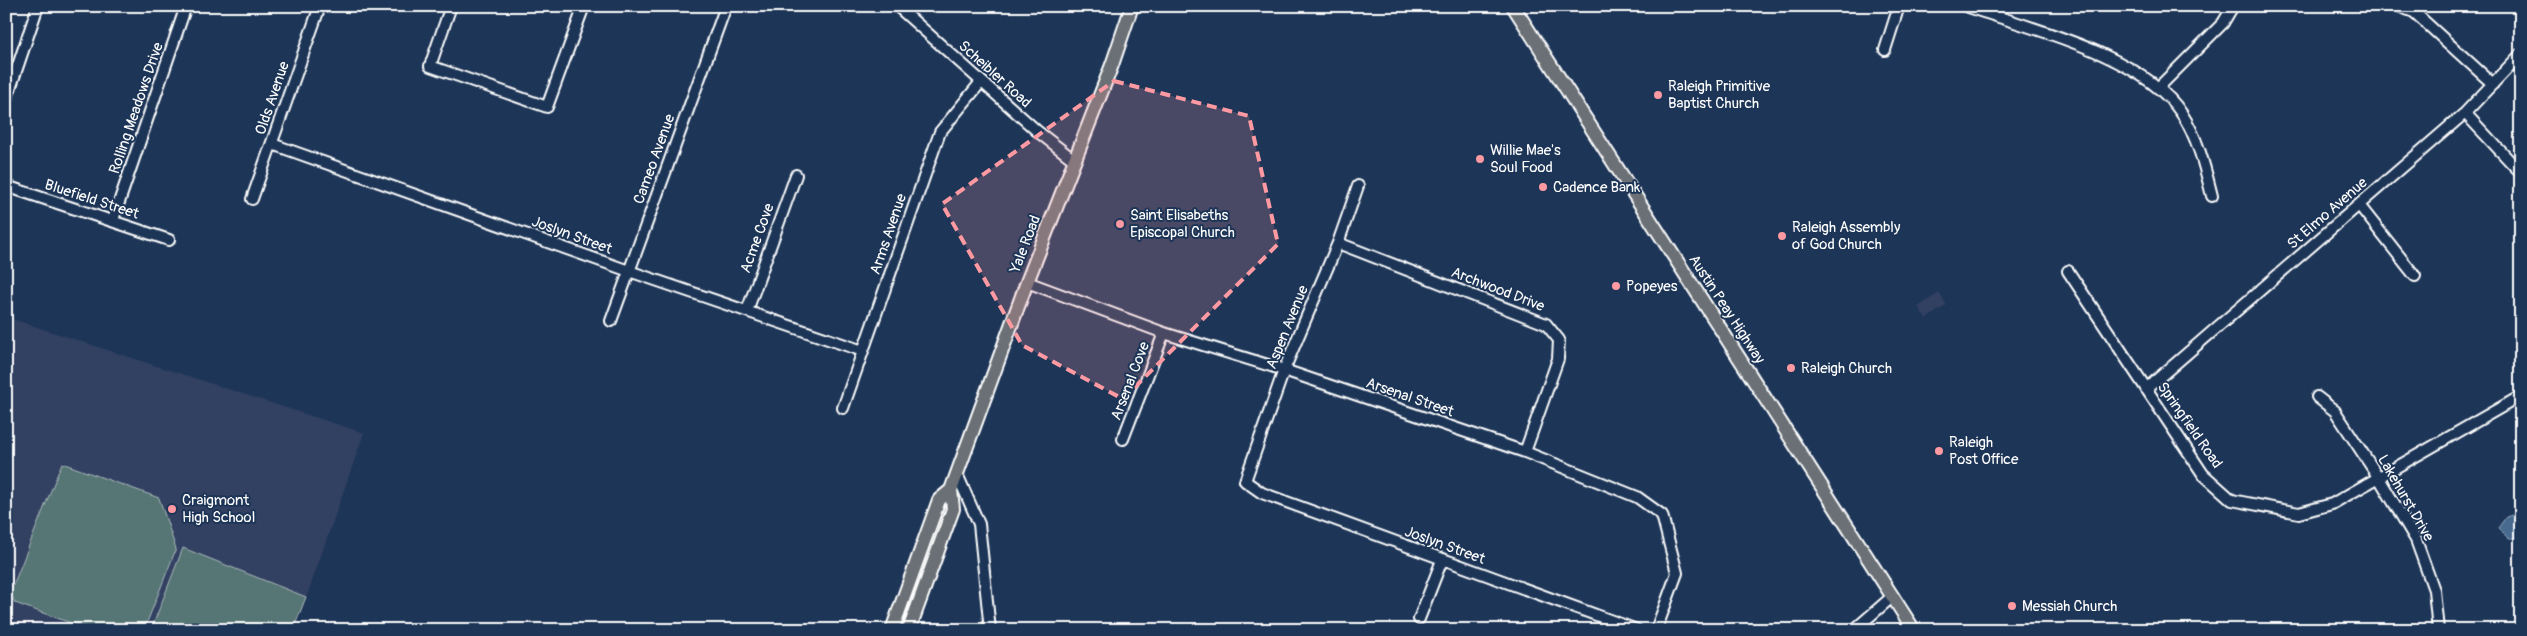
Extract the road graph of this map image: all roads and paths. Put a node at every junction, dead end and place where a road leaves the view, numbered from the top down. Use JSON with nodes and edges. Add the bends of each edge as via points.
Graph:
{"nodes":[{"id":1,"x":38,"y":6,"type":"edge"},
{"id":2,"x":186,"y":6,"type":"edge"},
{"id":3,"x":320,"y":6,"type":"edge"},
{"id":4,"x":451,"y":6,"type":"edge"},
{"id":5,"x":584,"y":6,"type":"edge"},
{"id":6,"x":726,"y":6,"type":"edge"},
{"id":7,"x":897,"y":6,"type":"edge"},
{"id":8,"x":1513,"y":6,"type":"edge"},
{"id":9,"x":1899,"y":6,"type":"edge"},
{"id":10,"x":1965,"y":6,"type":"edge"},
{"id":11,"x":2233,"y":6,"type":"edge"},
{"id":12,"x":2398,"y":6,"type":"edge"},
{"id":13,"x":1133,"y":8,"type":"edge"},
{"id":14,"x":1885,"y":50,"type":"dead end"},
{"id":15,"x":2521,"y":54,"type":"edge"},
{"id":16,"x":981,"y":82,"type":"junction"},
{"id":17,"x":2494,"y":84,"type":"junction"},
{"id":18,"x":2159,"y":87,"type":"junction"},
{"id":19,"x":6,"y":101,"type":"edge"},
{"id":20,"x":2465,"y":113,"type":"junction"},
{"id":21,"x":272,"y":144,"type":"junction"},
{"id":22,"x":1074,"y":160,"type":"junction"},
{"id":23,"x":2521,"y":173,"type":"edge"},
{"id":24,"x":796,"y":175,"type":"dead end"},
{"id":25,"x":6,"y":186,"type":"edge"},
{"id":26,"x":1358,"y":186,"type":"dead end"},
{"id":27,"x":2212,"y":196,"type":"dead end"},
{"id":28,"x":252,"y":199,"type":"dead end"},
{"id":29,"x":2360,"y":205,"type":"junction"},
{"id":30,"x":113,"y":220,"type":"junction"},
{"id":31,"x":169,"y":240,"type":"dead end"},
{"id":32,"x":1338,"y":243,"type":"junction"},
{"id":33,"x":629,"y":271,"type":"junction"},
{"id":34,"x":2068,"y":271,"type":"dead end"},
{"id":35,"x":2415,"y":276,"type":"dead end"},
{"id":36,"x":1027,"y":282,"type":"junction"},
{"id":37,"x":746,"y":311,"type":"junction"},
{"id":38,"x":611,"y":322,"type":"dead end"},
{"id":39,"x":1164,"y":333,"type":"junction"},
{"id":40,"x":863,"y":351,"type":"junction"},
{"id":41,"x":1284,"y":370,"type":"junction"},
{"id":42,"x":2146,"y":389,"type":"junction"},
{"id":43,"x":2521,"y":396,"type":"edge"},
{"id":44,"x":2318,"y":397,"type":"dead end"},
{"id":45,"x":843,"y":408,"type":"dead end"},
{"id":46,"x":1123,"y":439,"type":"dead end"},
{"id":47,"x":1525,"y":452,"type":"junction"},
{"id":48,"x":957,"y":474,"type":"junction"},
{"id":49,"x":2379,"y":478,"type":"junction"},
{"id":50,"x":1245,"y":481,"type":"joint"},
{"id":51,"x":951,"y":490,"type":"junction"},
{"id":52,"x":1442,"y":560,"type":"junction"},
{"id":53,"x":1893,"y":596,"type":"junction"},
{"id":54,"x":1420,"y":619,"type":"dead end"},
{"id":55,"x":892,"y":630,"type":"edge"},
{"id":56,"x":909,"y":630,"type":"edge"},
{"id":57,"x":990,"y":630,"type":"edge"},
{"id":58,"x":1637,"y":630,"type":"edge"},
{"id":59,"x":1656,"y":630,"type":"edge"},
{"id":60,"x":1854,"y":630,"type":"edge"},
{"id":61,"x":1914,"y":630,"type":"edge"},
{"id":62,"x":2438,"y":630,"type":"edge"}],
"edges":[{"from":1,"to":19,"type":"street"},
{"from":2,"to":30,"type":"street","name":"Rolling Meadows Drive"},
{"from":3,"to":21,"type":"street","name":"Olds Avenue"},
{"from":4,"to":5,"type":"street","via":[[430,66],[547,107]]},
{"from":6,"to":33,"type":"street","name":"Cameo Avenue"},
{"from":7,"to":16,"type":"street","name":"Scheibler Road"},
{"from":8,"to":53,"type":"main road","name":"Austin Peay Highway"},
{"from":9,"to":14,"type":"street"},
{"from":10,"to":18,"type":"street","via":[[2108,56]]},
{"from":11,"to":18,"type":"street","via":[[2223,23]]},
{"from":12,"to":17,"type":"street","via":[[2414,12]]},
{"from":13,"to":22,"type":"main road","name":"Yale Road"},
{"from":15,"to":17,"type":"street","name":"St Elmo Avenue"},
{"from":16,"to":22,"type":"street","name":"Scheibler Road"},
{"from":16,"to":40,"type":"street","name":"Arms Avenue","via":[[940,132]]},
{"from":17,"to":20,"type":"street","name":"St Elmo Avenue"},
{"from":18,"to":27,"type":"street","via":[[2182,114],[2202,156]]},
{"from":20,"to":23,"type":"street"},
{"from":20,"to":29,"type":"street","name":"St Elmo Avenue"},
{"from":21,"to":28,"type":"street","name":"Olds Avenue"},
{"from":21,"to":33,"type":"street","name":"Joslyn Street"},
{"from":22,"to":36,"type":"main road","name":"Yale Road"},
{"from":24,"to":37,"type":"street","name":"Acme Cove"},
{"from":25,"to":30,"type":"street","name":"Bluefield Street"},
{"from":26,"to":32,"type":"street","name":"Aspen Avenue"},
{"from":29,"to":35,"type":"street"},
{"from":29,"to":42,"type":"street","name":"St Elmo Avenue"},
{"from":30,"to":31,"type":"street","name":"Bluefield Street"},
{"from":32,"to":41,"type":"street","name":"Aspen Avenue"},
{"from":32,"to":47,"type":"street","name":"Archwood Drive","via":[[1546,324],[1560,340],[1558,359]]},
{"from":33,"to":37,"type":"street","name":"Joslyn Street"},
{"from":33,"to":38,"type":"street","name":"Cameo Avenue"},
{"from":34,"to":42,"type":"street","name":"Springfield Road"},
{"from":36,"to":39,"type":"street","name":"Arsenal Street"},
{"from":36,"to":48,"type":"main road","name":"Yale Road"},
{"from":37,"to":40,"type":"street","name":"Joslyn Street"},
{"from":39,"to":41,"type":"street","name":"Arsenal Street"},
{"from":39,"to":46,"type":"street","name":"Arsenal Cove"},
{"from":40,"to":45,"type":"street","name":"Arms Avenue"},
{"from":41,"to":47,"type":"street","name":"Arsenal Street"},
{"from":41,"to":50,"type":"street","name":"Aspen Avenue"},
{"from":42,"to":49,"type":"street","name":"Springfield Road","via":[[2203,474],[2232,500],[2299,513],[2332,504]]},
{"from":43,"to":49,"type":"street","name":"Springfield Road"},
{"from":44,"to":49,"type":"street","name":"Lakehurst Drive","via":[[2335,411]]},
{"from":47,"to":59,"type":"street","name":"Arsenal Street","via":[[1638,497],[1662,516],[1677,573]]},
{"from":48,"to":51,"type":"main road","name":"Yale Road"},
{"from":48,"to":57,"type":"street","via":[[979,524]]},
{"from":49,"to":62,"type":"street","name":"Lakehurst Drive","via":[[2416,540],[2434,590]]},
{"from":50,"to":52,"type":"street","name":"Joslyn Street","via":[[1262,493]]},
{"from":51,"to":55,"type":"main road","name":"Yale Road","via":[[939,500]]},
{"from":51,"to":56,"type":"main road","name":"Yale Road","via":[[953,509]]},
{"from":52,"to":54,"type":"street"},
{"from":52,"to":58,"type":"street","name":"Joslyn Street"},
{"from":53,"to":60,"type":"street"},
{"from":53,"to":61,"type":"main road","name":"Austin Peay Highway"}]}
